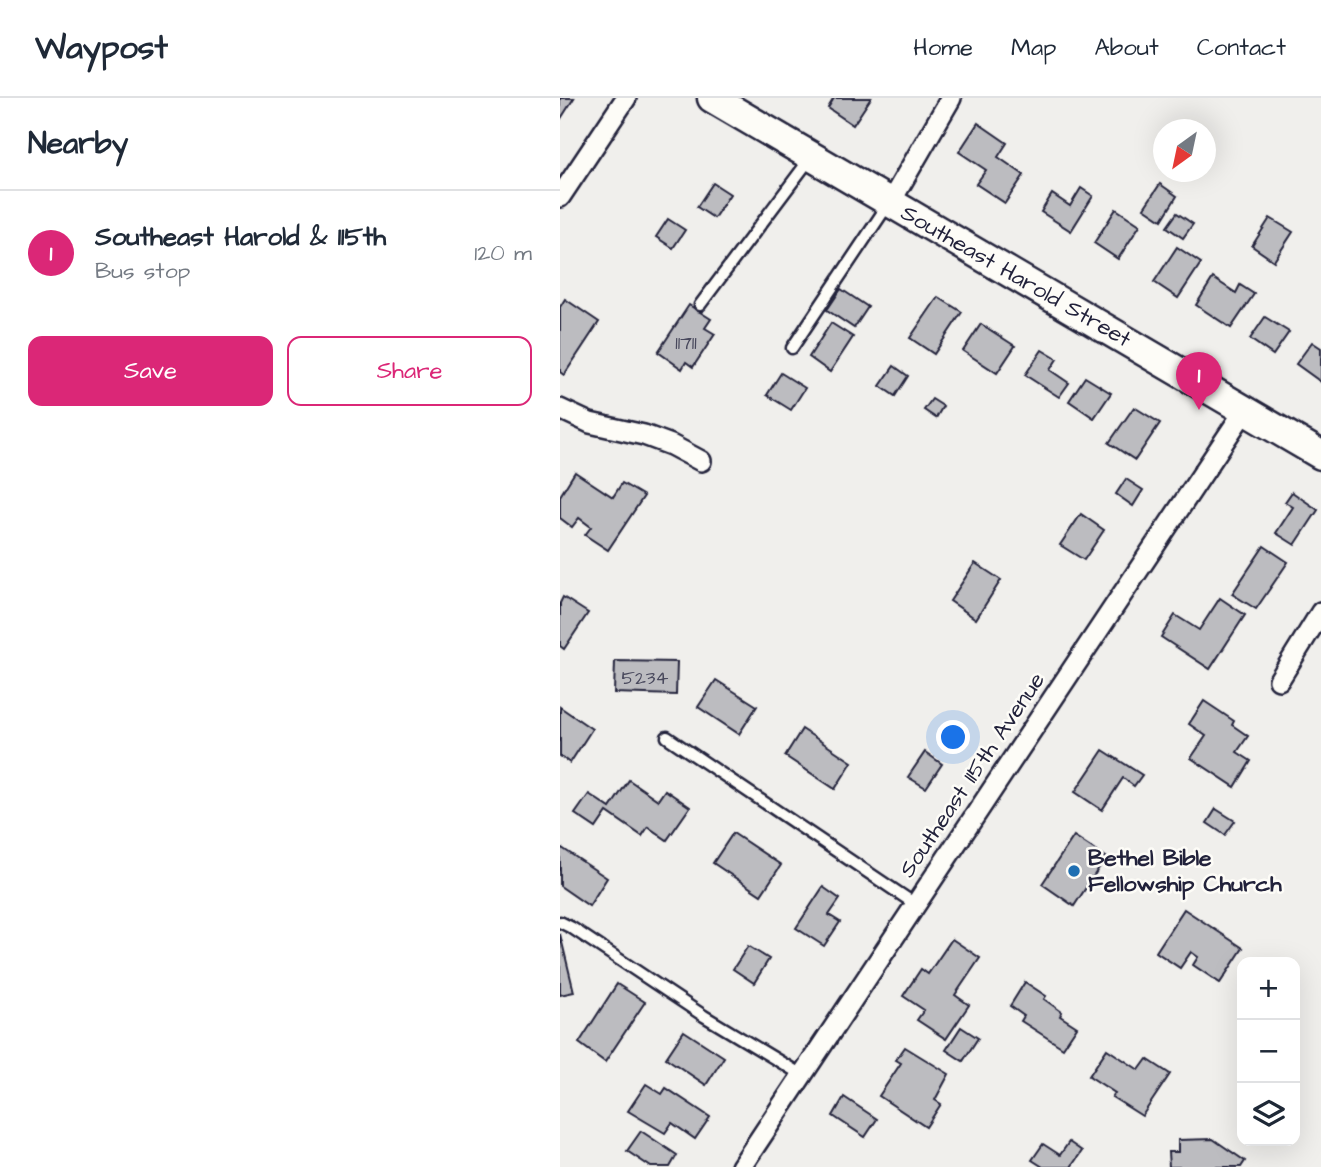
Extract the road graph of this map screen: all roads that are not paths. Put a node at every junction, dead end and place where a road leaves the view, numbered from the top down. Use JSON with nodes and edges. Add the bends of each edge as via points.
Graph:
{"nodes":[{"id":1,"x":626,"y":98,"type":"edge"},
{"id":2,"x":712,"y":98,"type":"edge"},
{"id":3,"x":951,"y":98,"type":"edge"},
{"id":4,"x":812,"y":156,"type":"junction"},
{"id":5,"x":560,"y":197,"type":"edge"},
{"id":6,"x":890,"y":202,"type":"junction"},
{"id":7,"x":700,"y":304,"type":"dead end"},
{"id":8,"x":792,"y":348,"type":"dead end"},
{"id":9,"x":560,"y":409,"type":"edge"},
{"id":10,"x":1245,"y":410,"type":"junction"},
{"id":11,"x":1321,"y":454,"type":"edge"},
{"id":12,"x":701,"y":461,"type":"dead end"},
{"id":13,"x":1321,"y":612,"type":"edge"},
{"id":14,"x":1279,"y":680,"type":"dead end"},
{"id":15,"x":667,"y":737,"type":"dead end"},
{"id":16,"x":915,"y":904,"type":"junction"},
{"id":17,"x":560,"y":922,"type":"edge"},
{"id":18,"x":802,"y":1075,"type":"junction"},
{"id":19,"x":741,"y":1167,"type":"edge"}],
"edges":[{"from":1,"to":5,"type":"street"},
{"from":2,"to":4,"type":"street","name":"Southeast Harold Street"},
{"from":3,"to":6,"type":"street"},
{"from":4,"to":6,"type":"street","name":"Southeast Harold Street"},
{"from":4,"to":7,"type":"lane"},
{"from":6,"to":8,"type":"lane"},
{"from":6,"to":10,"type":"street","name":"Southeast Harold Street"},
{"from":9,"to":12,"type":"street","via":[[590,423],[644,435]]},
{"from":10,"to":11,"type":"street","name":"Southeast Harold Street"},
{"from":10,"to":16,"type":"street","name":"Southeast 115th Avenue"},
{"from":13,"to":14,"type":"street"},
{"from":15,"to":16,"type":"lane"},
{"from":16,"to":18,"type":"street","name":"Southeast 115th Avenue"},
{"from":17,"to":18,"type":"lane"},
{"from":18,"to":19,"type":"street","name":"Southeast 115th Avenue"}]}
